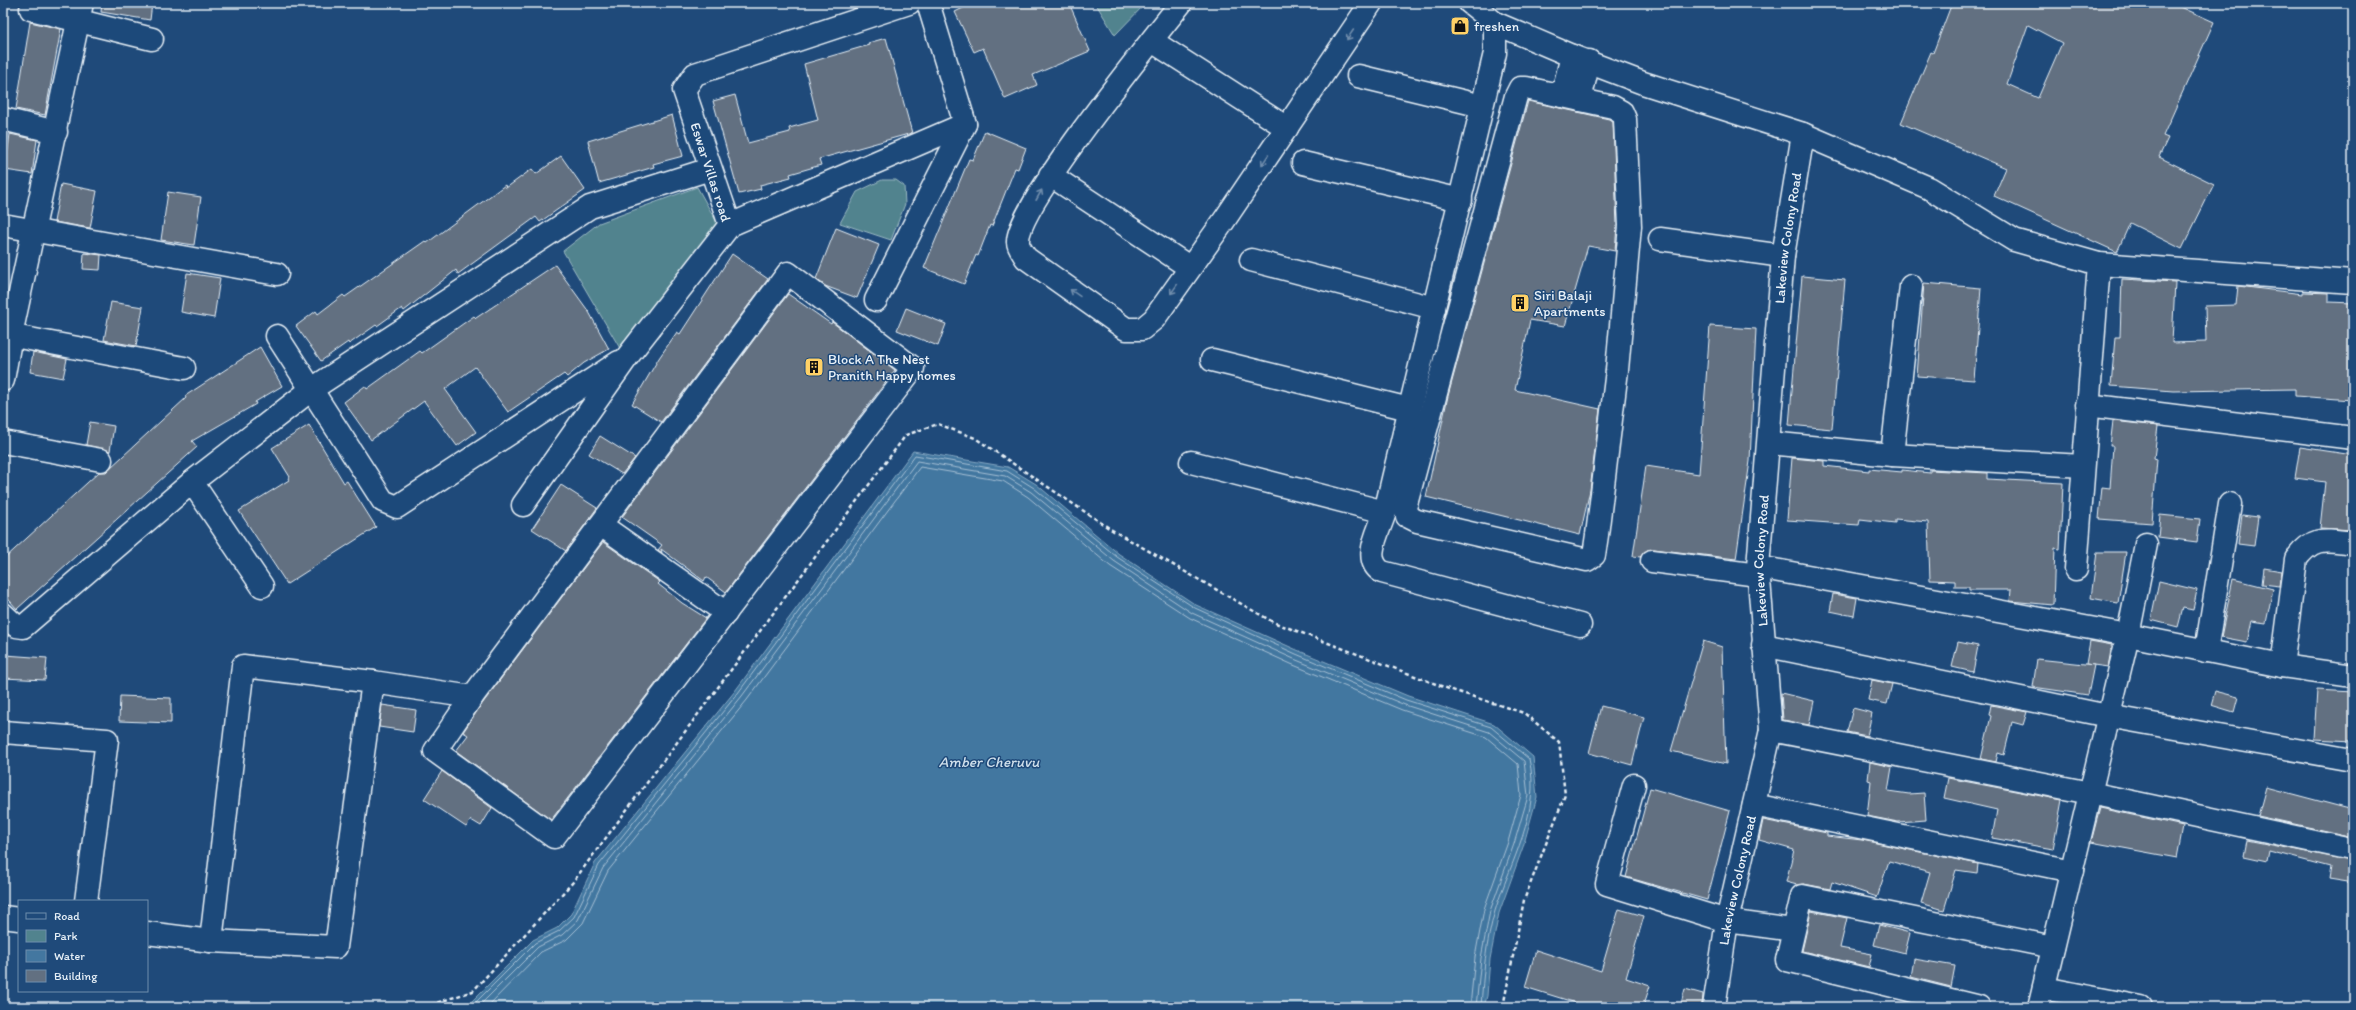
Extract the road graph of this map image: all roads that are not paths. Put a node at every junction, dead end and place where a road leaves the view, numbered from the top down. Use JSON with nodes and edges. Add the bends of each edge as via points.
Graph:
{"nodes":[{"id":1,"x":909,"y":3,"type":"edge"},
{"id":2,"x":928,"y":3,"type":"edge"},
{"id":3,"x":1182,"y":3,"type":"edge"},
{"id":4,"x":1371,"y":3,"type":"edge"},
{"id":5,"x":1470,"y":3,"type":"edge"},
{"id":6,"x":31,"y":9,"type":"dead end"},
{"id":7,"x":80,"y":12,"type":"edge"},
{"id":8,"x":1495,"y":23,"type":"junction"},
{"id":9,"x":152,"y":39,"type":"dead end"},
{"id":10,"x":1152,"y":41,"type":"junction"},
{"id":11,"x":1581,"y":59,"type":"junction"},
{"id":12,"x":1358,"y":76,"type":"dead end"},
{"id":13,"x":1571,"y":98,"type":"junction"},
{"id":14,"x":1482,"y":106,"type":"junction"},
{"id":15,"x":3,"y":119,"type":"edge"},
{"id":16,"x":965,"y":124,"type":"junction"},
{"id":17,"x":1287,"y":128,"type":"junction"},
{"id":18,"x":56,"y":132,"type":"junction"},
{"id":19,"x":1803,"y":134,"type":"junction"},
{"id":20,"x":1303,"y":163,"type":"dead end"},
{"id":21,"x":710,"y":169,"type":"junction"},
{"id":22,"x":1050,"y":175,"type":"junction"},
{"id":23,"x":1461,"y":200,"type":"junction"},
{"id":24,"x":3,"y":225,"type":"edge"},
{"id":25,"x":730,"y":225,"type":"junction"},
{"id":26,"x":34,"y":230,"type":"junction"},
{"id":27,"x":1660,"y":239,"type":"dead end"},
{"id":28,"x":1783,"y":256,"type":"junction"},
{"id":29,"x":1251,"y":260,"type":"dead end"},
{"id":30,"x":2099,"y":264,"type":"junction"},
{"id":31,"x":1190,"y":267,"type":"junction"},
{"id":32,"x":277,"y":274,"type":"dead end"},
{"id":33,"x":2353,"y":282,"type":"edge"},
{"id":34,"x":1911,"y":286,"type":"dead end"},
{"id":35,"x":876,"y":300,"type":"dead end"},
{"id":36,"x":1434,"y":308,"type":"junction"},
{"id":37,"x":7,"y":334,"type":"edge"},
{"id":38,"x":277,"y":336,"type":"dead end"},
{"id":39,"x":628,"y":356,"type":"junction"},
{"id":40,"x":1212,"y":360,"type":"dead end"},
{"id":41,"x":184,"y":368,"type":"dead end"},
{"id":42,"x":3,"y":380,"type":"edge"},
{"id":43,"x":312,"y":389,"type":"junction"},
{"id":44,"x":2087,"y":405,"type":"junction"},
{"id":45,"x":1409,"y":409,"type":"junction"},
{"id":46,"x":2353,"y":438,"type":"edge"},
{"id":47,"x":3,"y":442,"type":"edge"},
{"id":48,"x":1769,"y":443,"type":"junction"},
{"id":49,"x":1892,"y":455,"type":"junction"},
{"id":50,"x":101,"y":460,"type":"dead end"},
{"id":51,"x":1191,"y":462,"type":"dead end"},
{"id":52,"x":2083,"y":466,"type":"junction"},
{"id":53,"x":192,"y":482,"type":"junction"},
{"id":54,"x":2230,"y":504,"type":"dead end"},
{"id":55,"x":524,"y":505,"type":"dead end"},
{"id":56,"x":1385,"y":512,"type":"junction"},
{"id":57,"x":601,"y":525,"type":"junction"},
{"id":58,"x":2353,"y":543,"type":"edge"},
{"id":59,"x":2146,"y":544,"type":"dead end"},
{"id":60,"x":1652,"y":561,"type":"dead end"},
{"id":61,"x":2076,"y":569,"type":"dead end"},
{"id":62,"x":1758,"y":571,"type":"junction"},
{"id":63,"x":262,"y":586,"type":"dead end"},
{"id":64,"x":726,"y":613,"type":"junction"},
{"id":65,"x":3,"y":614,"type":"edge"},
{"id":66,"x":1580,"y":625,"type":"dead end"},
{"id":67,"x":2128,"y":635,"type":"junction"},
{"id":68,"x":1763,"y":645,"type":"junction"},
{"id":69,"x":2206,"y":651,"type":"junction"},
{"id":70,"x":2282,"y":666,"type":"junction"},
{"id":71,"x":2353,"y":676,"type":"edge"},
{"id":72,"x":373,"y":682,"type":"junction"},
{"id":73,"x":472,"y":697,"type":"junction"},
{"id":74,"x":2108,"y":716,"type":"junction"},
{"id":75,"x":1771,"y":730,"type":"junction"},
{"id":76,"x":3,"y":732,"type":"edge"},
{"id":77,"x":2352,"y":760,"type":"dead end"},
{"id":78,"x":1634,"y":786,"type":"dead end"},
{"id":79,"x":2090,"y":793,"type":"junction"},
{"id":80,"x":1754,"y":805,"type":"junction"},
{"id":81,"x":2351,"y":849,"type":"dead end"},
{"id":82,"x":2072,"y":871,"type":"junction"},
{"id":83,"x":86,"y":900,"type":"edge"},
{"id":84,"x":3,"y":917,"type":"edge"},
{"id":85,"x":18,"y":919,"type":"edge"},
{"id":86,"x":1727,"y":921,"type":"junction"},
{"id":87,"x":1793,"y":930,"type":"junction"},
{"id":88,"x":148,"y":933,"type":"edge"},
{"id":89,"x":211,"y":941,"type":"junction"},
{"id":90,"x":2052,"y":947,"type":"junction"},
{"id":91,"x":2042,"y":997,"type":"edge"},
{"id":92,"x":1714,"y":1007,"type":"edge"},
{"id":93,"x":1979,"y":1007,"type":"edge"},
{"id":94,"x":2141,"y":1007,"type":"edge"}],
"edges":[{"from":1,"to":21,"type":"street","name":"Eswar Villas road","via":[[695,74],[684,90]]},
{"from":2,"to":16,"type":"street"},
{"from":3,"to":10,"type":"street"},
{"from":4,"to":17,"type":"street","one_way":true},
{"from":5,"to":8,"type":"street"},
{"from":6,"to":7,"type":"street"},
{"from":7,"to":9,"type":"street"},
{"from":7,"to":18,"type":"street"},
{"from":8,"to":11,"type":"street"},
{"from":8,"to":14,"type":"street","via":[[1496,53]]},
{"from":10,"to":17,"type":"street"},
{"from":10,"to":22,"type":"street"},
{"from":11,"to":13,"type":"street"},
{"from":11,"to":19,"type":"street","via":[[1643,83]]},
{"from":12,"to":14,"type":"street"},
{"from":13,"to":13,"type":"street","via":[[1526,88],[1520,88],[1516,96],[1405,508],[1407,516],[1418,521],[1587,560],[1594,554],[1598,527],[1617,370],[1630,226],[1625,119],[1622,112],[1613,107]]},
{"from":14,"to":23,"type":"street"},
{"from":15,"to":18,"type":"street"},
{"from":16,"to":25,"type":"street"},
{"from":16,"to":35,"type":"street"},
{"from":17,"to":31,"type":"street","one_way":true},
{"from":18,"to":26,"type":"street"},
{"from":19,"to":28,"type":"street","name":"Lakeview Colony Road"},
{"from":19,"to":30,"type":"street","via":[[1929,188],[2014,240]]},
{"from":20,"to":23,"type":"street"},
{"from":21,"to":25,"type":"street","name":"Eswar Villas road"},
{"from":21,"to":43,"type":"street","via":[[590,207]]},
{"from":22,"to":31,"type":"street"},
{"from":31,"to":22,"type":"street","one_way":true,"via":[[1154,319],[1142,329],[1126,329],[1026,258],[1021,251],[1017,242],[1020,230]]},
{"from":23,"to":36,"type":"street"},
{"from":24,"to":26,"type":"street"},
{"from":25,"to":39,"type":"street","name":"Eswar Villas road"},
{"from":26,"to":32,"type":"street"},
{"from":26,"to":37,"type":"street"},
{"from":27,"to":28,"type":"street"},
{"from":28,"to":48,"type":"street","name":"Lakeview Colony Road"},
{"from":29,"to":36,"type":"street"},
{"from":30,"to":33,"type":"street"},
{"from":30,"to":44,"type":"street"},
{"from":34,"to":49,"type":"street"},
{"from":36,"to":45,"type":"street"},
{"from":37,"to":41,"type":"street"},
{"from":37,"to":42,"type":"street"},
{"from":38,"to":43,"type":"street"},
{"from":39,"to":43,"type":"street","via":[[397,507],[383,501]]},
{"from":39,"to":55,"type":"street","name":"Eswar Villas road"},
{"from":40,"to":45,"type":"street"},
{"from":43,"to":53,"type":"street"},
{"from":44,"to":46,"type":"street"},
{"from":44,"to":52,"type":"street"},
{"from":45,"to":56,"type":"street"},
{"from":47,"to":50,"type":"street"},
{"from":48,"to":49,"type":"street"},
{"from":48,"to":62,"type":"street","name":"Lakeview Colony Road"},
{"from":49,"to":52,"type":"street"},
{"from":51,"to":56,"type":"street"},
{"from":52,"to":61,"type":"street"},
{"from":53,"to":63,"type":"street"},
{"from":53,"to":65,"type":"street","via":[[23,627],[16,626]]},
{"from":54,"to":69,"type":"street"},
{"from":56,"to":66,"type":"street","via":[[1372,549],[1371,557],[1375,568]]},
{"from":57,"to":64,"type":"street"},
{"from":57,"to":64,"type":"street","via":[[788,274],[913,368]]},
{"from":57,"to":73,"type":"street"},
{"from":58,"to":70,"type":"street","via":[[2322,540],[2311,543],[2296,559]]},
{"from":59,"to":67,"type":"street"},
{"from":60,"to":62,"type":"street"},
{"from":62,"to":67,"type":"street"},
{"from":62,"to":68,"type":"street","name":"Lakeview Colony Road"},
{"from":64,"to":73,"type":"street","via":[[554,837],[436,751]]},
{"from":67,"to":69,"type":"street"},
{"from":67,"to":74,"type":"street"},
{"from":68,"to":74,"type":"street"},
{"from":68,"to":75,"type":"street","name":"Lakeview Colony Road"},
{"from":69,"to":70,"type":"street"},
{"from":70,"to":71,"type":"street"},
{"from":72,"to":73,"type":"street"},
{"from":72,"to":89,"type":"street","via":[[336,947]]},
{"from":72,"to":89,"type":"street","via":[[242,666]]},
{"from":74,"to":77,"type":"street"},
{"from":74,"to":79,"type":"street"},
{"from":75,"to":79,"type":"street"},
{"from":75,"to":80,"type":"street","name":"Lakeview Colony Road"},
{"from":76,"to":83,"type":"street","via":[[107,740]]},
{"from":78,"to":86,"type":"street","via":[[1607,884]]},
{"from":79,"to":81,"type":"street"},
{"from":79,"to":82,"type":"street"},
{"from":80,"to":82,"type":"street"},
{"from":80,"to":86,"type":"street","name":"Lakeview Colony Road"},
{"from":82,"to":90,"type":"street"},
{"from":84,"to":85,"type":"street"},
{"from":86,"to":87,"type":"street"},
{"from":86,"to":92,"type":"street","name":"Lakeview Colony Road"},
{"from":87,"to":90,"type":"street","via":[[1802,896]]},
{"from":87,"to":93,"type":"street","via":[[1787,960]]},
{"from":88,"to":89,"type":"street"},
{"from":90,"to":91,"type":"street"},
{"from":91,"to":94,"type":"street"}]}
